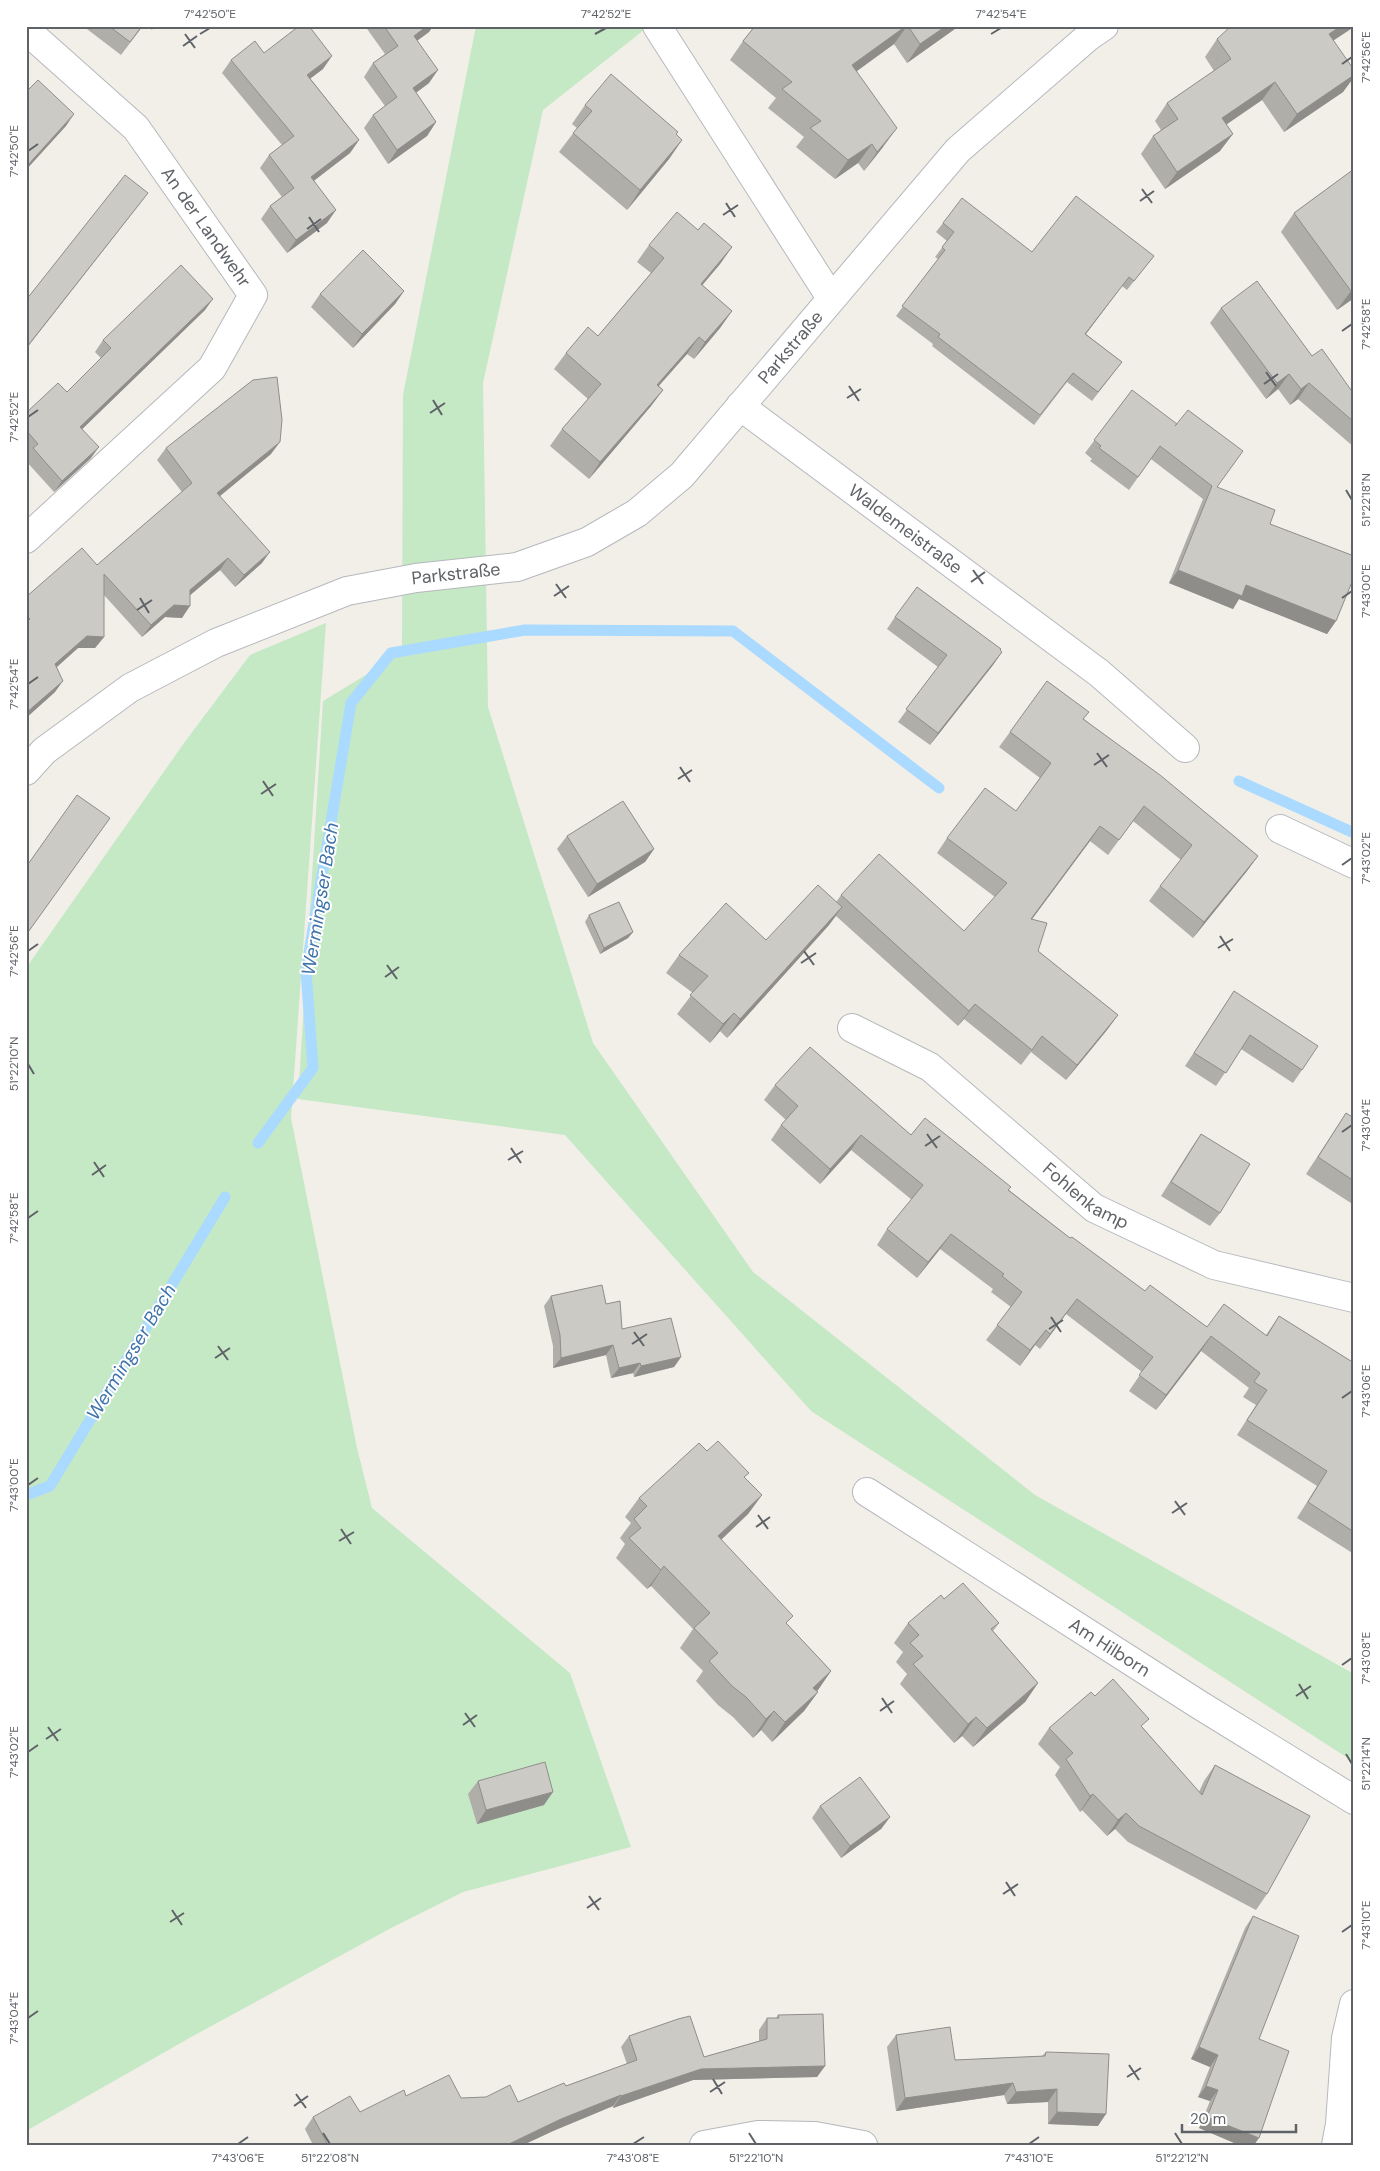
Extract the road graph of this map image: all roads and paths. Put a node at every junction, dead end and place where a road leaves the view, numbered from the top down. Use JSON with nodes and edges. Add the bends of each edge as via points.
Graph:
{"nodes":[{"id":1,"x":29,"y":26,"type":"edge"},
{"id":2,"x":657,"y":26,"type":"edge"},
{"id":3,"x":1104,"y":26,"type":"edge"},
{"id":4,"x":26,"y":30,"type":"edge"},
{"id":5,"x":831,"y":298,"type":"junction"},
{"id":6,"x":740,"y":406,"type":"junction"},
{"id":7,"x":26,"y":539,"type":"edge"},
{"id":8,"x":1185,"y":748,"type":"dead end"},
{"id":9,"x":26,"y":771,"type":"edge"},
{"id":10,"x":1280,"y":829,"type":"dead end"},
{"id":11,"x":1354,"y":864,"type":"edge"},
{"id":12,"x":852,"y":1028,"type":"dead end"},
{"id":13,"x":1354,"y":1298,"type":"edge"},
{"id":14,"x":867,"y":1492,"type":"dead end"},
{"id":15,"x":1354,"y":1800,"type":"edge"},
{"id":16,"x":1354,"y":2004,"type":"edge"},
{"id":17,"x":704,"y":2145,"type":"edge"},
{"id":18,"x":863,"y":2145,"type":"edge"},
{"id":19,"x":1336,"y":2145,"type":"edge"}],
"edges":[{"from":1,"to":4,"type":"street"},
{"from":2,"to":5,"type":"street","name":"Parkstraße"},
{"from":3,"to":5,"type":"street","name":"Parkstraße","via":[[958,150]]},
{"from":4,"to":7,"type":"street","name":"An der Landwehr","via":[[136,128],[253,295],[212,368]]},
{"from":5,"to":6,"type":"street","name":"Parkstraße"},
{"from":6,"to":8,"type":"street","name":"Waldemeistraße","via":[[1099,673]]},
{"from":6,"to":9,"type":"street","name":"Parkstraße","via":[[682,475],[637,513],[587,542],[517,567],[416,578],[347,591],[233,636],[130,688],[44,751]]},
{"from":10,"to":11,"type":"street"},
{"from":12,"to":13,"type":"street","name":"Fohlenkamp","via":[[930,1067],[1094,1208],[1214,1266]]},
{"from":14,"to":15,"type":"street","name":"Am Hilborn"},
{"from":16,"to":19,"type":"street","via":[[1346,2038]]},
{"from":17,"to":18,"type":"street","via":[[758,2135],[815,2136]]}]}
